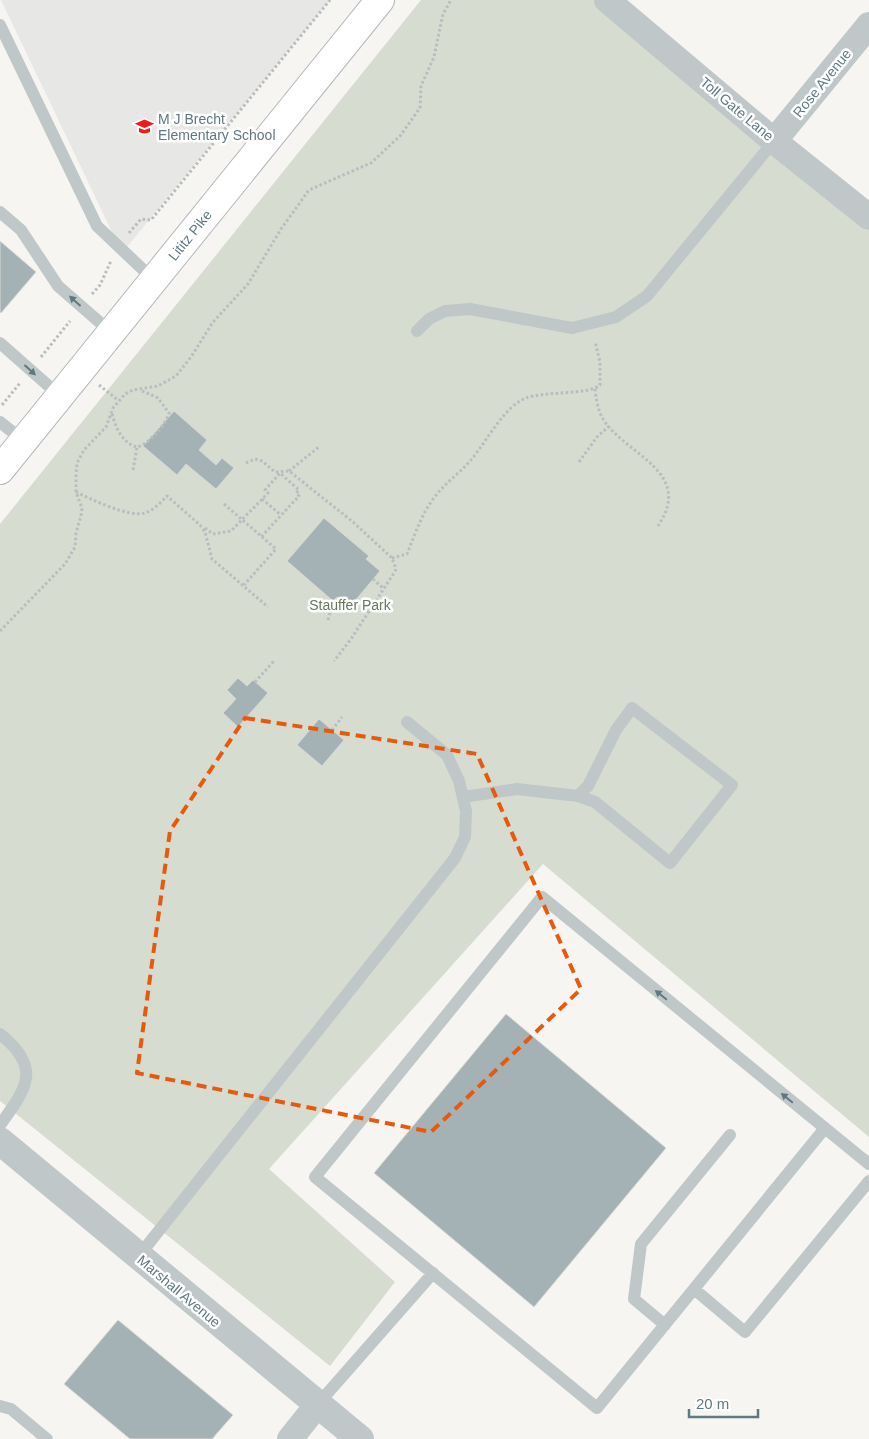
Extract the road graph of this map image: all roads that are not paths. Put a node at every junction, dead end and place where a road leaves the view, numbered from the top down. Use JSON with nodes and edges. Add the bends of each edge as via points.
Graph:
{"nodes":[{"id":1,"x":380,"y":0,"type":"edge"},
{"id":2,"x":621,"y":4,"type":"edge"},
{"id":3,"x":0,"y":25,"type":"edge"},
{"id":4,"x":869,"y":25,"type":"edge"},
{"id":5,"x":774,"y":141,"type":"junction"},
{"id":6,"x":0,"y":212,"type":"edge"},
{"id":7,"x":869,"y":217,"type":"edge"},
{"id":8,"x":154,"y":280,"type":"junction"},
{"id":9,"x":417,"y":331,"type":"dead end"},
{"id":10,"x":112,"y":333,"type":"junction"},
{"id":11,"x":0,"y":343,"type":"edge"},
{"id":12,"x":60,"y":396,"type":"junction"},
{"id":13,"x":0,"y":422,"type":"edge"},
{"id":14,"x":24,"y":441,"type":"junction"},
{"id":15,"x":0,"y":470,"type":"edge"},
{"id":16,"x":407,"y":722,"type":"dead end"},
{"id":17,"x":578,"y":796,"type":"junction"},
{"id":18,"x":463,"y":797,"type":"junction"},
{"id":19,"x":0,"y":1034,"type":"edge"},
{"id":20,"x":0,"y":1125,"type":"edge"},
{"id":21,"x":825,"y":1128,"type":"junction"},
{"id":22,"x":730,"y":1135,"type":"dead end"},
{"id":23,"x":0,"y":1141,"type":"edge"},
{"id":24,"x":869,"y":1164,"type":"edge"},
{"id":25,"x":869,"y":1181,"type":"edge"},
{"id":26,"x":138,"y":1256,"type":"junction"},
{"id":27,"x":433,"y":1273,"type":"junction"},
{"id":28,"x":694,"y":1289,"type":"junction"},
{"id":29,"x":664,"y":1325,"type":"junction"},
{"id":30,"x":318,"y":1404,"type":"junction"},
{"id":31,"x":0,"y":1406,"type":"edge"},
{"id":32,"x":47,"y":1439,"type":"edge"},
{"id":33,"x":290,"y":1439,"type":"edge"},
{"id":34,"x":360,"y":1439,"type":"edge"}],
"edges":[{"from":1,"to":8,"type":"highway","name":"Lititz Pike"},
{"from":2,"to":5,"type":"street","name":"Toll Gate Lane"},
{"from":3,"to":8,"type":"lane","via":[[97,226]]},
{"from":4,"to":5,"type":"street","name":"Rose Avenue"},
{"from":5,"to":7,"type":"street","name":"Toll Gate Lane"},
{"from":5,"to":9,"type":"lane","via":[[647,296],[616,317],[572,328],[470,309],[445,311],[429,319]]},
{"from":10,"to":6,"type":"lane","one_way":true,"via":[[58,286],[21,230]]},
{"from":8,"to":10,"type":"highway","name":"Lititz Pike"},
{"from":10,"to":12,"type":"highway","name":"Lititz Pike"},
{"from":11,"to":12,"type":"lane","one_way":true},
{"from":12,"to":14,"type":"highway","name":"Lititz Pike"},
{"from":13,"to":14,"type":"lane"},
{"from":14,"to":15,"type":"highway","name":"Lititz Pike"},
{"from":16,"to":18,"type":"lane","via":[[447,755]]},
{"from":17,"to":17,"type":"lane","via":[[595,802],[670,863],[732,785],[632,708],[616,730],[588,786]]},
{"from":17,"to":18,"type":"lane","via":[[516,789]]},
{"from":18,"to":26,"type":"lane","via":[[466,811],[464,837],[455,858]]},
{"from":19,"to":20,"type":"lane","via":[[24,1063],[28,1078],[21,1096]]},
{"from":21,"to":24,"type":"lane"},
{"from":21,"to":27,"type":"lane","one_way":true,"via":[[542,897],[315,1177]]},
{"from":21,"to":28,"type":"lane"},
{"from":22,"to":29,"type":"lane","via":[[641,1244],[634,1299]]},
{"from":23,"to":26,"type":"street","name":"Marshall Avenue"},
{"from":25,"to":28,"type":"lane","via":[[745,1332]]},
{"from":26,"to":30,"type":"street","name":"Marshall Avenue"},
{"from":27,"to":29,"type":"lane","via":[[597,1408]]},
{"from":27,"to":30,"type":"lane"},
{"from":28,"to":29,"type":"lane"},
{"from":30,"to":33,"type":"street"},
{"from":30,"to":34,"type":"street","name":"Marshall Avenue"},
{"from":31,"to":32,"type":"lane","via":[[11,1410]]}]}
